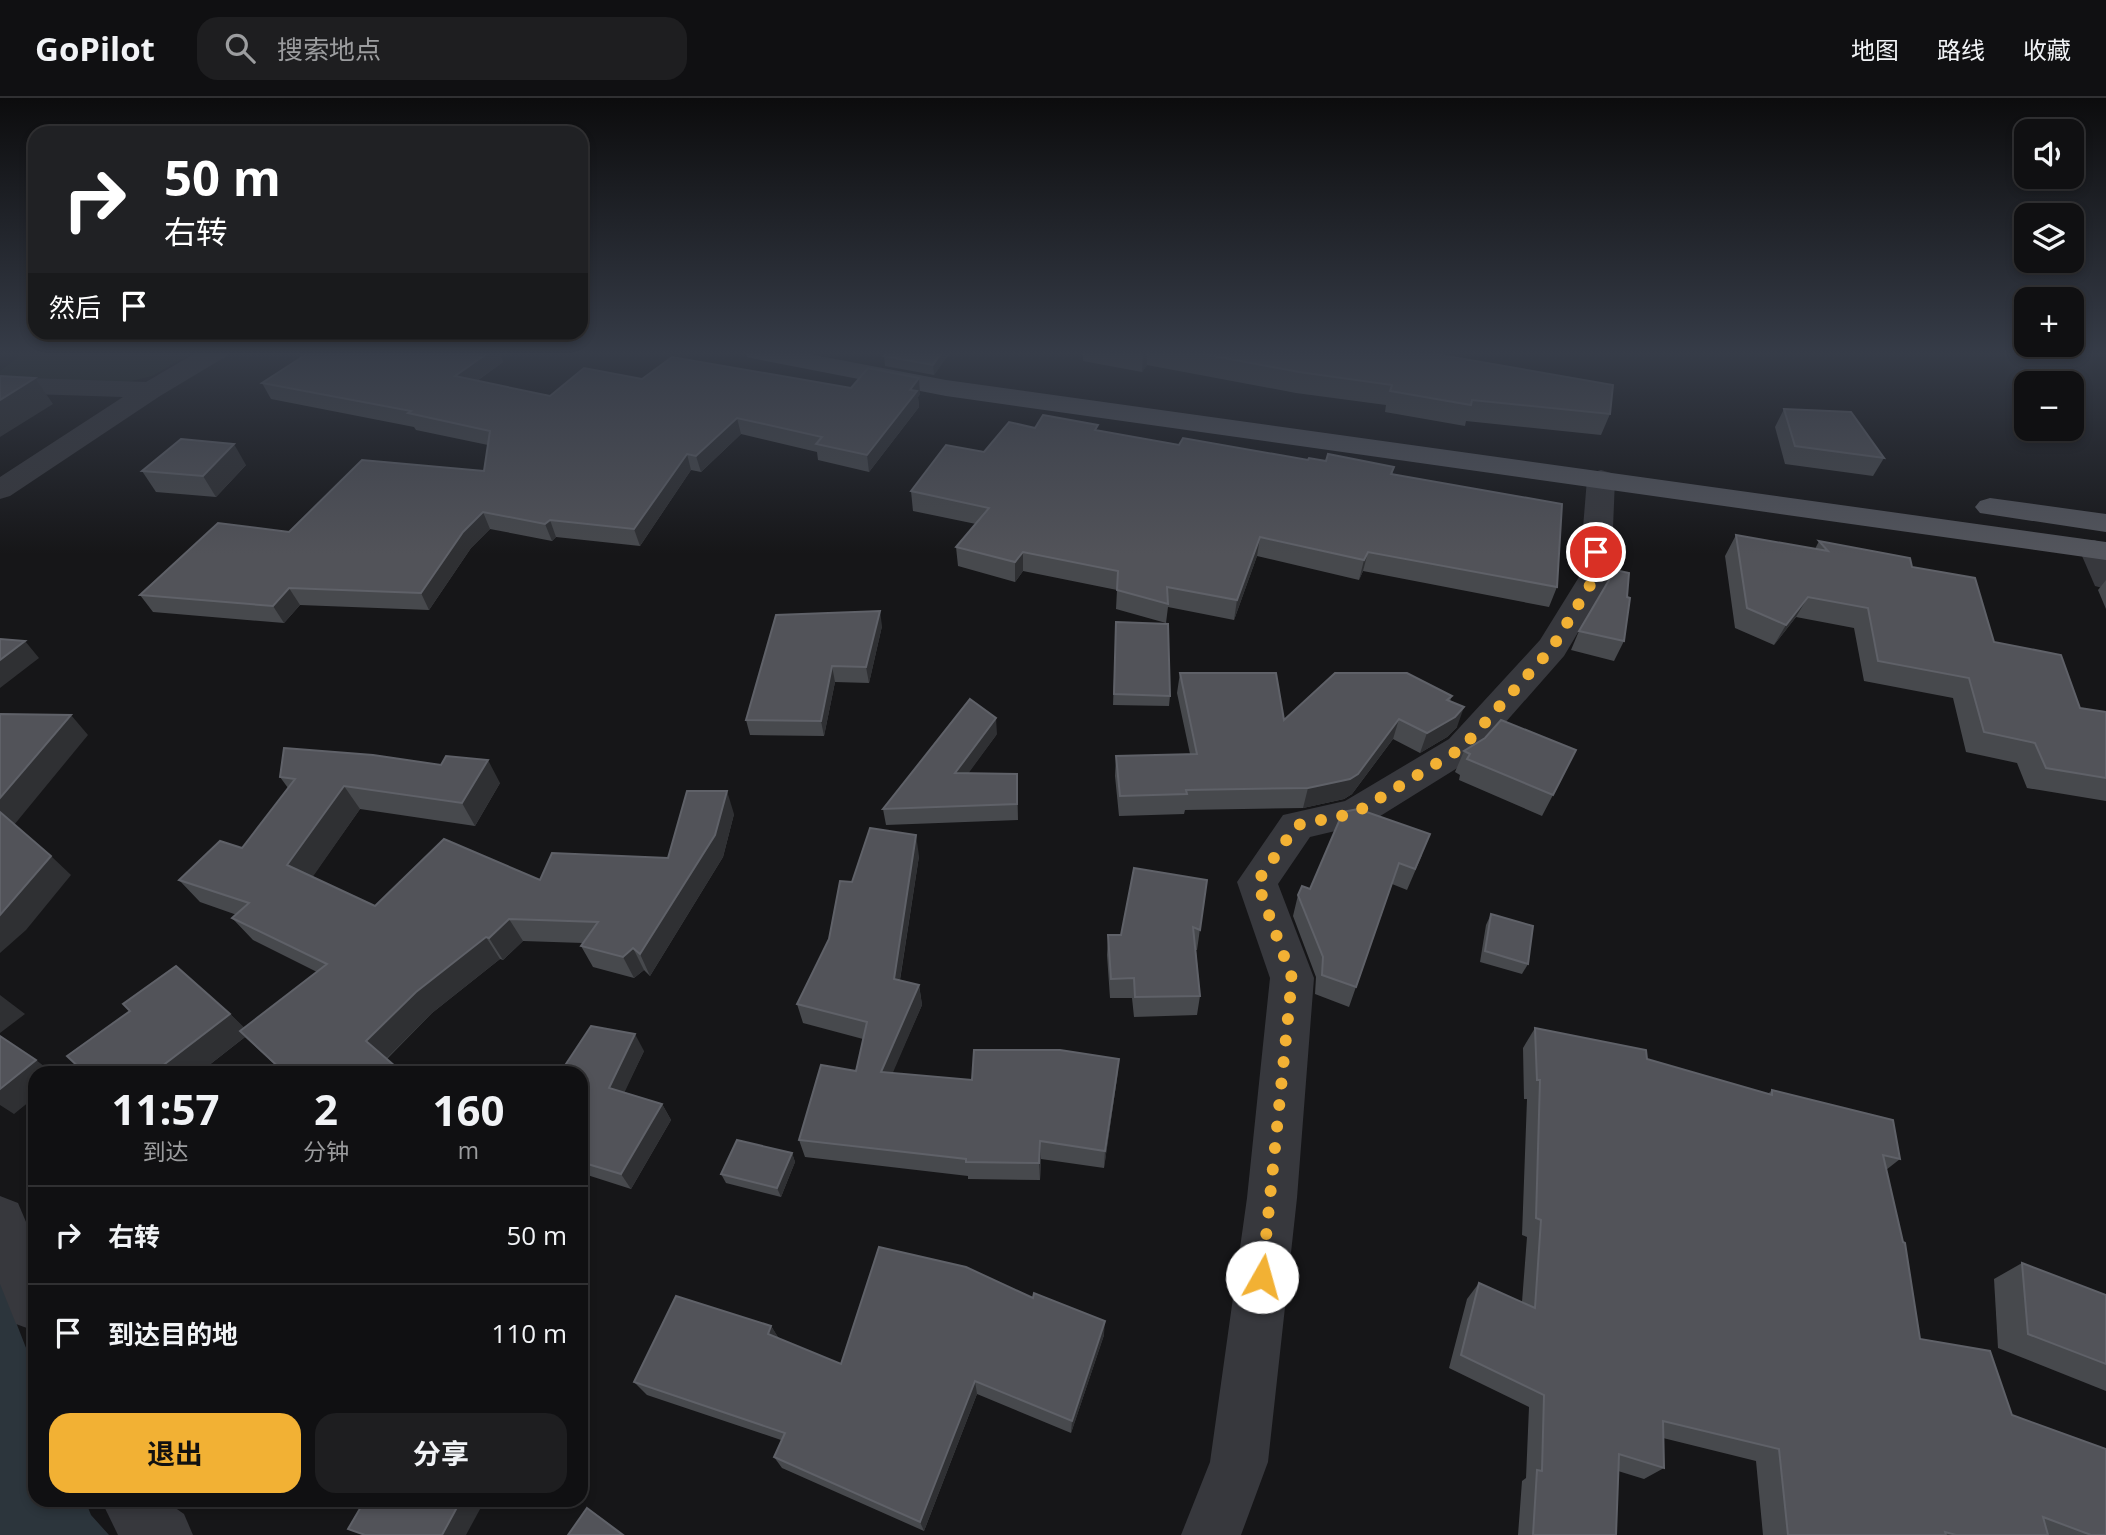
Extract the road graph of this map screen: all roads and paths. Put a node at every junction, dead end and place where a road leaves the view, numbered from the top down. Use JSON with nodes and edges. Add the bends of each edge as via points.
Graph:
{"nodes":[{"id":1,"x":107,"y":419,"type":"edge"},
{"id":2,"x":1219,"y":419,"type":"edge"},
{"id":3,"x":1349,"y":419,"type":"edge"},
{"id":4,"x":1562,"y":448,"type":"dead end"},
{"id":5,"x":1606,"y":463,"type":"junction"},
{"id":6,"x":0,"y":490,"type":"edge"},
{"id":7,"x":1969,"y":504,"type":"dead end"},
{"id":8,"x":2102,"y":541,"type":"edge"},
{"id":9,"x":2106,"y":579,"type":"edge"},
{"id":10,"x":0,"y":1221,"type":"edge"},
{"id":11,"x":28,"y":1288,"type":"edge"},
{"id":12,"x":135,"y":1507,"type":"edge"},
{"id":13,"x":163,"y":1535,"type":"edge"},
{"id":14,"x":1211,"y":1535,"type":"edge"}],
"edges":[{"from":1,"to":6,"type":"street"},
{"from":2,"to":5,"type":"main road"},
{"from":3,"to":4,"type":"main road"},
{"from":5,"to":8,"type":"main road"},
{"from":5,"to":14,"type":"street","via":[[1595,577],[1552,648],[1462,748],[1355,813],[1297,825],[1257,882],[1292,978],[1272,1198],[1239,1462]]},
{"from":7,"to":8,"type":"main road"},
{"from":8,"to":9,"type":"street"},
{"from":10,"to":11,"type":"street"},
{"from":12,"to":13,"type":"street","via":[[145,1523]]}]}
